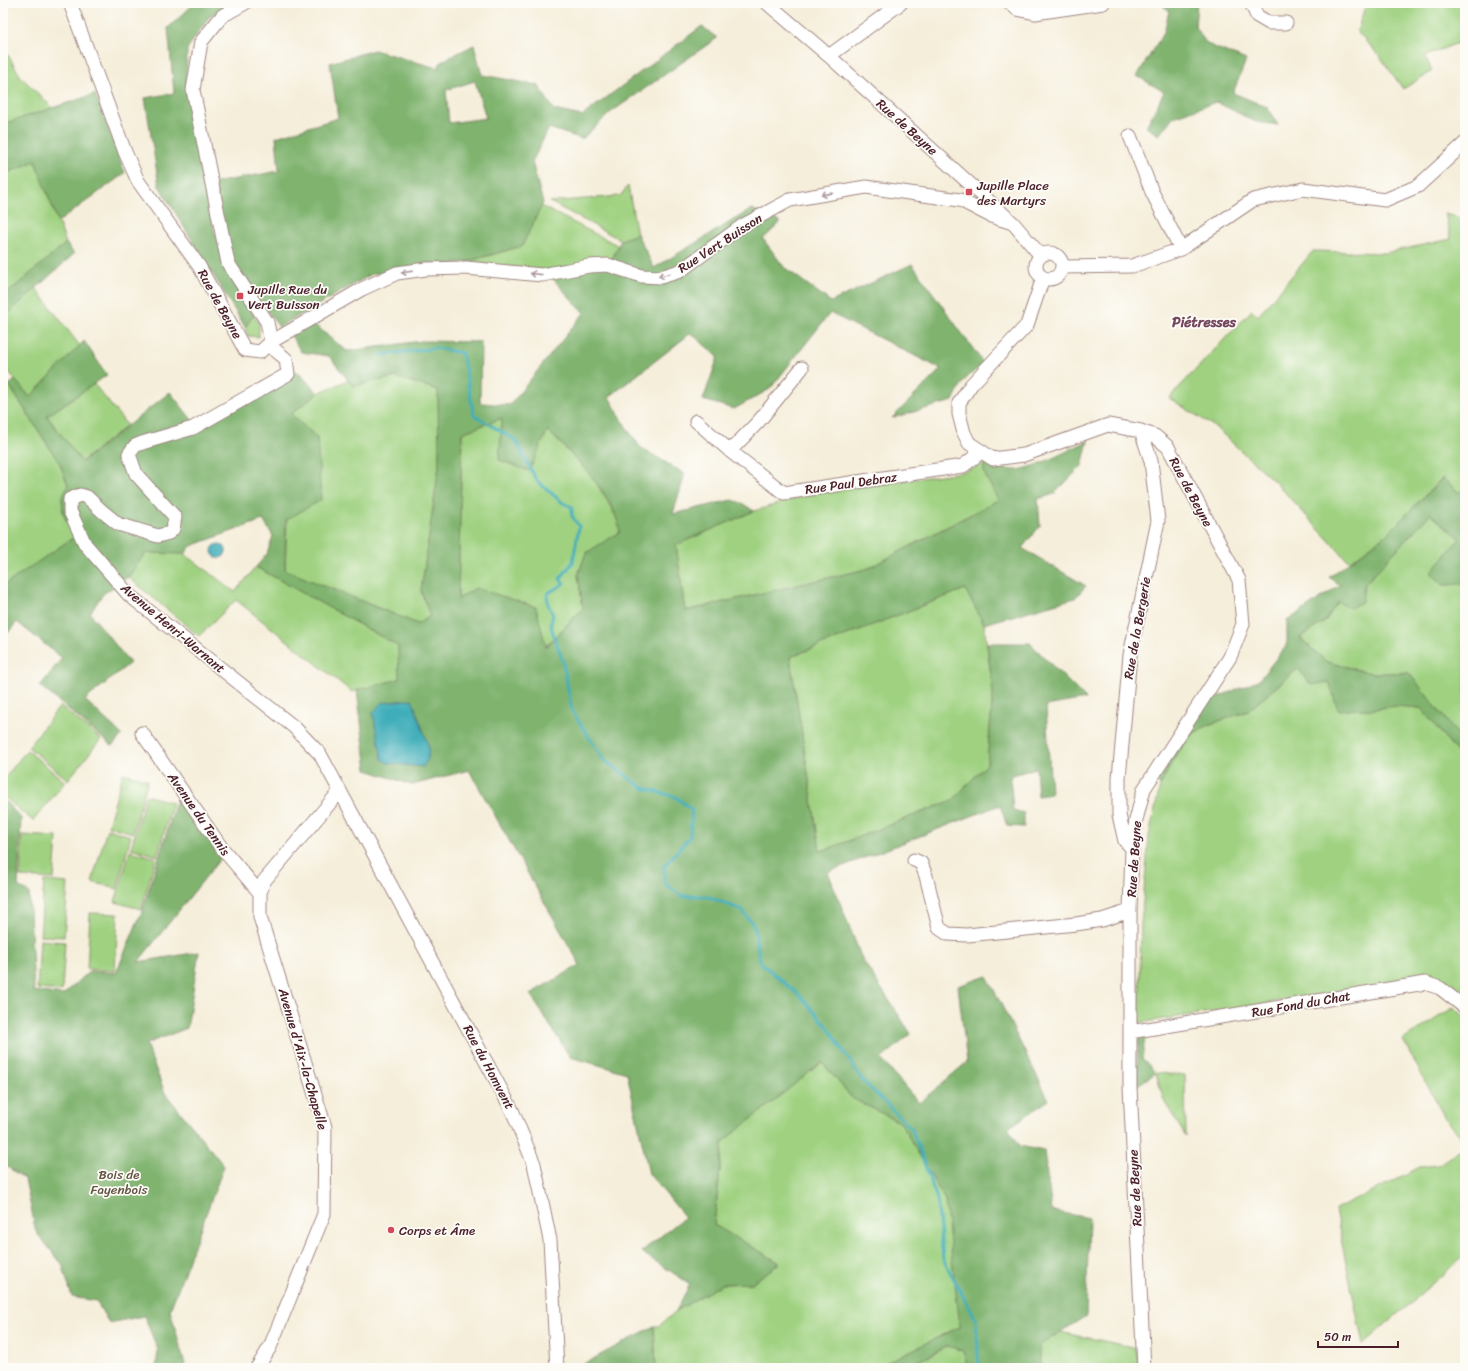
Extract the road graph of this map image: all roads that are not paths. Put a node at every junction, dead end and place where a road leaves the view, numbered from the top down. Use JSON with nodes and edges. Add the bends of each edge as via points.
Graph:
{"nodes":[{"id":1,"x":70,"y":3,"type":"edge"},
{"id":2,"x":245,"y":3,"type":"edge"},
{"id":3,"x":767,"y":3,"type":"edge"},
{"id":4,"x":901,"y":3,"type":"edge"},
{"id":5,"x":1010,"y":3,"type":"edge"},
{"id":6,"x":1103,"y":3,"type":"edge"},
{"id":7,"x":1253,"y":3,"type":"edge"},
{"id":8,"x":1286,"y":23,"type":"dead end"},
{"id":9,"x":829,"y":56,"type":"junction"},
{"id":10,"x":1130,"y":136,"type":"dead end"},
{"id":11,"x":1465,"y":143,"type":"edge"},
{"id":12,"x":1013,"y":223,"type":"junction"},
{"id":13,"x":1182,"y":249,"type":"junction"},
{"id":14,"x":1041,"y":256,"type":"junction"},
{"id":15,"x":1062,"y":267,"type":"junction"},
{"id":16,"x":1043,"y":278,"type":"junction"},
{"id":17,"x":270,"y":343,"type":"junction"},
{"id":18,"x":802,"y":368,"type":"dead end"},
{"id":19,"x":696,"y":421,"type":"dead end"},
{"id":20,"x":1141,"y":431,"type":"junction"},
{"id":21,"x":730,"y":451,"type":"junction"},
{"id":22,"x":981,"y":452,"type":"junction"},
{"id":23,"x":142,"y":733,"type":"dead end"},
{"id":24,"x":340,"y":791,"type":"junction"},
{"id":25,"x":1132,"y":848,"type":"junction"},
{"id":26,"x":914,"y":860,"type":"dead end"},
{"id":27,"x":260,"y":893,"type":"junction"},
{"id":28,"x":1130,"y":911,"type":"junction"},
{"id":29,"x":1465,"y":1005,"type":"edge"},
{"id":30,"x":1130,"y":1032,"type":"junction"},
{"id":31,"x":257,"y":1368,"type":"edge"},
{"id":32,"x":557,"y":1368,"type":"edge"},
{"id":33,"x":1144,"y":1368,"type":"edge"}],
"edges":[{"from":1,"to":17,"type":"street","name":"Rue de Beyne","via":[[138,181],[198,266],[245,350],[260,352]]},
{"from":2,"to":17,"type":"street","name":"Rue de Beyne","via":[[222,16],[201,42],[193,90],[228,262],[267,322]]},
{"from":3,"to":9,"type":"street","name":"Rue de Beyne"},
{"from":4,"to":9,"type":"street"},
{"from":5,"to":6,"type":"street","via":[[1017,9],[1035,13]]},
{"from":7,"to":8,"type":"street","via":[[1257,16],[1269,23]]},
{"from":9,"to":12,"type":"street","name":"Rue de Beyne"},
{"from":10,"to":13,"type":"street","via":[[1152,192]]},
{"from":11,"to":13,"type":"street","via":[[1418,186],[1385,200],[1303,190],[1253,200]]},
{"from":12,"to":14,"type":"street","name":"Rue de Beyne"},
{"from":12,"to":17,"type":"street","name":"Rue Vert Buisson","one_way":true,"via":[[991,216],[960,200],[866,187],[790,200],[742,226],[680,270],[661,277],[642,276],[608,265],[542,275],[466,268],[397,273],[362,289]]},
{"from":13,"to":15,"type":"street","via":[[1132,266]]},
{"from":14,"to":15,"type":"street","via":[[1044,253],[1056,254],[1063,263]]},
{"from":14,"to":16,"type":"street","via":[[1036,262],[1038,274]]},
{"from":15,"to":16,"type":"street","via":[[1060,275],[1049,279]]},
{"from":16,"to":22,"type":"street","name":"Rue de Beyne","via":[[1027,326],[972,385],[959,403],[964,433],[969,443]]},
{"from":17,"to":24,"type":"street","name":"Avenue Henri-Warnant","via":[[286,359],[288,374],[193,428],[142,443],[135,446],[129,454],[136,474],[175,517],[169,533],[158,536],[118,524],[88,497],[80,495],[70,499],[70,511],[85,544],[129,595],[294,727],[320,754]]},
{"from":18,"to":21,"type":"street","via":[[759,421]]},
{"from":19,"to":21,"type":"street","name":"Rue Paul Debraz"},
{"from":20,"to":22,"type":"street","name":"Rue de Beyne","via":[[1108,424],[1024,455],[993,459]]},
{"from":20,"to":25,"type":"street","name":"Rue de la Bergerie","via":[[1151,461],[1158,521],[1130,655],[1119,778],[1119,815],[1125,841]]},
{"from":20,"to":25,"type":"street","name":"Rue de Beyne","via":[[1155,436],[1168,447],[1239,580],[1242,624],[1230,657],[1144,789]]},
{"from":21,"to":22,"type":"street","name":"Rue Paul Debraz","via":[[784,493],[963,466]]},
{"from":23,"to":27,"type":"street","name":"Avenue du Tennis","via":[[221,847]]},
{"from":24,"to":27,"type":"street","name":"Avenue d'Aix-la-Chapelle","via":[[264,881]]},
{"from":24,"to":32,"type":"street","name":"Rue du Homvent","via":[[512,1110],[534,1164],[550,1240]]},
{"from":25,"to":28,"type":"street","name":"Rue de Beyne"},
{"from":26,"to":28,"type":"street","name":"Rue de Beyne","via":[[921,864],[926,876],[939,928],[948,934],[966,935],[1076,924],[1102,920]]},
{"from":27,"to":31,"type":"street","name":"Avenue d'Aix-la-Chapelle","via":[[260,917],[325,1127],[325,1159],[324,1214],[270,1347]]},
{"from":28,"to":30,"type":"street","name":"Rue de Beyne"},
{"from":29,"to":30,"type":"street","name":"Rue Fond du Chat","via":[[1456,1002],[1440,988],[1425,983]]},
{"from":30,"to":33,"type":"street","name":"Rue de Beyne","via":[[1130,1087]]}]}
